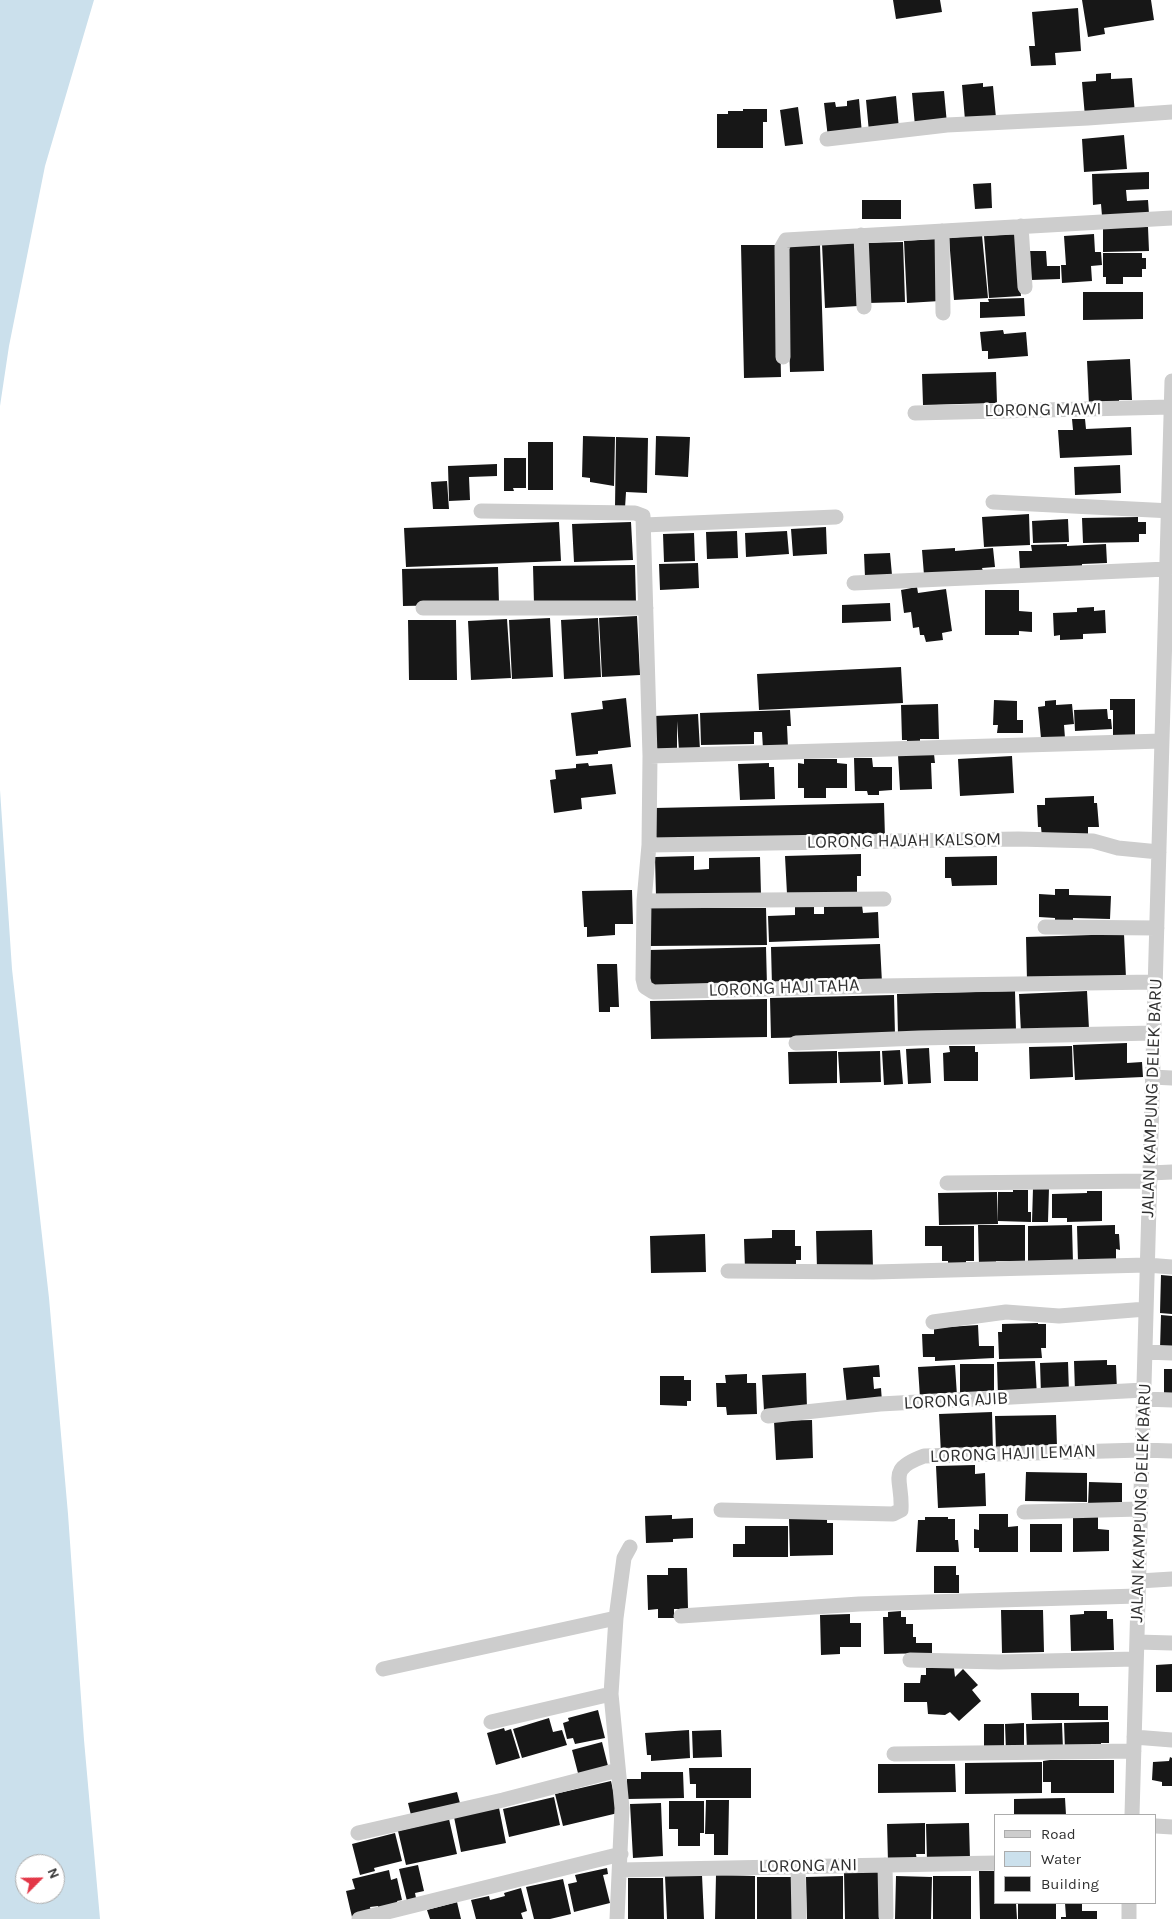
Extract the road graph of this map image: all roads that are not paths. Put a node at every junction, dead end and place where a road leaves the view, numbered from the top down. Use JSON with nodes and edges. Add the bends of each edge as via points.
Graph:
{"nodes":[{"id":1,"x":1172,"y":112,"type":"edge"},
{"id":2,"x":826,"y":139,"type":"dead end"},
{"id":3,"x":1172,"y":218,"type":"edge"},
{"id":4,"x":1021,"y":226,"type":"junction"},
{"id":5,"x":942,"y":231,"type":"junction"},
{"id":6,"x":861,"y":235,"type":"junction"},
{"id":7,"x":1025,"y":287,"type":"dead end"},
{"id":8,"x":864,"y":307,"type":"dead end"},
{"id":9,"x":943,"y":313,"type":"dead end"},
{"id":10,"x":783,"y":357,"type":"dead end"},
{"id":11,"x":1172,"y":381,"type":"edge"},
{"id":12,"x":1171,"y":411,"type":"edge"},
{"id":13,"x":915,"y":413,"type":"dead end"},
{"id":14,"x":993,"y":502,"type":"dead end"},
{"id":15,"x":1170,"y":511,"type":"edge"},
{"id":16,"x":481,"y":512,"type":"dead end"},
{"id":17,"x":836,"y":517,"type":"dead end"},
{"id":18,"x":644,"y":525,"type":"junction"},
{"id":19,"x":1167,"y":569,"type":"junction"},
{"id":20,"x":854,"y":583,"type":"dead end"},
{"id":21,"x":422,"y":608,"type":"dead end"},
{"id":22,"x":646,"y":608,"type":"junction"},
{"id":23,"x":1168,"y":641,"type":"edge"},
{"id":24,"x":1168,"y":701,"type":"edge"},
{"id":25,"x":1162,"y":740,"type":"junction"},
{"id":26,"x":650,"y":756,"type":"junction"},
{"id":27,"x":1166,"y":798,"type":"edge"},
{"id":28,"x":649,"y":845,"type":"junction"},
{"id":29,"x":1159,"y":852,"type":"junction"},
{"id":30,"x":884,"y":899,"type":"dead end"},
{"id":31,"x":644,"y":901,"type":"junction"},
{"id":32,"x":1165,"y":903,"type":"edge"},
{"id":33,"x":1045,"y":927,"type":"dead end"},
{"id":34,"x":1157,"y":928,"type":"junction"},
{"id":35,"x":1155,"y":982,"type":"junction"},
{"id":36,"x":1154,"y":1033,"type":"junction"},
{"id":37,"x":796,"y":1043,"type":"dead end"},
{"id":38,"x":1152,"y":1077,"type":"junction"},
{"id":39,"x":1172,"y":1078,"type":"edge"},
{"id":40,"x":1172,"y":1172,"type":"edge"},
{"id":41,"x":1150,"y":1177,"type":"junction"},
{"id":42,"x":947,"y":1183,"type":"dead end"},
{"id":43,"x":1147,"y":1265,"type":"junction"},
{"id":44,"x":1172,"y":1267,"type":"edge"},
{"id":45,"x":728,"y":1271,"type":"dead end"},
{"id":46,"x":1146,"y":1309,"type":"junction"},
{"id":47,"x":933,"y":1322,"type":"dead end"},
{"id":48,"x":1145,"y":1352,"type":"junction"},
{"id":49,"x":1172,"y":1353,"type":"edge"},
{"id":50,"x":1144,"y":1395,"type":"junction"},
{"id":51,"x":1172,"y":1400,"type":"edge"},
{"id":52,"x":768,"y":1416,"type":"dead end"},
{"id":53,"x":1142,"y":1450,"type":"junction"},
{"id":54,"x":1172,"y":1451,"type":"edge"},
{"id":55,"x":1140,"y":1509,"type":"junction"},
{"id":56,"x":721,"y":1510,"type":"dead end"},
{"id":57,"x":1024,"y":1512,"type":"dead end"},
{"id":58,"x":630,"y":1548,"type":"dead end"},
{"id":59,"x":1172,"y":1578,"type":"edge"},
{"id":60,"x":1138,"y":1589,"type":"junction"},
{"id":61,"x":681,"y":1616,"type":"dead end"},
{"id":62,"x":616,"y":1618,"type":"junction"},
{"id":63,"x":1137,"y":1642,"type":"junction"},
{"id":64,"x":1172,"y":1643,"type":"edge"},
{"id":65,"x":1136,"y":1659,"type":"junction"},
{"id":66,"x":910,"y":1660,"type":"dead end"},
{"id":67,"x":383,"y":1669,"type":"dead end"},
{"id":68,"x":611,"y":1694,"type":"junction"},
{"id":69,"x":491,"y":1722,"type":"dead end"},
{"id":70,"x":1172,"y":1740,"type":"edge"},
{"id":71,"x":1134,"y":1744,"type":"junction"},
{"id":72,"x":894,"y":1754,"type":"dead end"},
{"id":73,"x":618,"y":1770,"type":"junction"},
{"id":74,"x":1132,"y":1814,"type":"edge"},
{"id":75,"x":1157,"y":1826,"type":"edge"},
{"id":76,"x":1172,"y":1827,"type":"edge"},
{"id":77,"x":358,"y":1833,"type":"dead end"},
{"id":78,"x":621,"y":1854,"type":"junction"},
{"id":79,"x":994,"y":1863,"type":"edge"},
{"id":80,"x":885,"y":1865,"type":"junction"},
{"id":81,"x":798,"y":1866,"type":"junction"},
{"id":82,"x":620,"y":1870,"type":"junction"},
{"id":83,"x":1130,"y":1904,"type":"edge"},
{"id":84,"x":886,"y":1916,"type":"dead end"},
{"id":85,"x":359,"y":1919,"type":"edge"},
{"id":86,"x":617,"y":1919,"type":"edge"},
{"id":87,"x":799,"y":1919,"type":"edge"},
{"id":88,"x":1129,"y":1919,"type":"edge"}],
"edges":[{"from":1,"to":2,"type":"street","via":[[946,125]]},
{"from":3,"to":4,"type":"street"},
{"from":4,"to":5,"type":"street"},
{"from":4,"to":7,"type":"street"},
{"from":5,"to":6,"type":"street"},
{"from":5,"to":9,"type":"street"},
{"from":6,"to":8,"type":"street"},
{"from":6,"to":10,"type":"street","via":[[786,240],[782,247]]},
{"from":11,"to":12,"type":"street","name":"JALAN KAMPUNG DELEK BARU"},
{"from":12,"to":13,"type":"street","name":"LORONG MAWI"},
{"from":12,"to":15,"type":"street","name":"JALAN KAMPUNG DELEK BARU"},
{"from":14,"to":15,"type":"street"},
{"from":15,"to":19,"type":"street","name":"JALAN KAMPUNG DELEK BARU"},
{"from":16,"to":18,"type":"street","via":[[635,513],[643,516]]},
{"from":17,"to":18,"type":"street"},
{"from":18,"to":22,"type":"street","name":"LORONG HAJI TAHA"},
{"from":19,"to":20,"type":"street"},
{"from":19,"to":23,"type":"street","name":"JALAN KAMPUNG DELEK BARU"},
{"from":21,"to":22,"type":"street"},
{"from":22,"to":26,"type":"street","name":"LORONG HAJI TAHA"},
{"from":23,"to":24,"type":"street","name":"JALAN KAMPUNG DELEK BARU"},
{"from":24,"to":25,"type":"street","name":"JALAN KAMPUNG DELEK BARU"},
{"from":25,"to":26,"type":"street"},
{"from":25,"to":27,"type":"street","name":"JALAN KAMPUNG DELEK BARU"},
{"from":26,"to":28,"type":"street","name":"LORONG HAJI TAHA"},
{"from":27,"to":29,"type":"street","name":"JALAN KAMPUNG DELEK BARU"},
{"from":28,"to":29,"type":"street","name":"LORONG HAJAH KALSOM","via":[[1018,839],[1093,841],[1118,848]]},
{"from":28,"to":31,"type":"street","name":"LORONG HAJI TAHA"},
{"from":29,"to":32,"type":"street","name":"JALAN KAMPUNG DELEK BARU"},
{"from":30,"to":31,"type":"street"},
{"from":31,"to":35,"type":"street","name":"LORONG HAJI TAHA","via":[[643,979],[645,987],[654,992]]},
{"from":32,"to":34,"type":"street","name":"JALAN KAMPUNG DELEK BARU"},
{"from":33,"to":34,"type":"street"},
{"from":34,"to":35,"type":"street","name":"JALAN KAMPUNG DELEK BARU"},
{"from":35,"to":36,"type":"street","name":"JALAN KAMPUNG DELEK BARU"},
{"from":36,"to":37,"type":"street"},
{"from":36,"to":38,"type":"street","name":"JALAN KAMPUNG DELEK BARU"},
{"from":38,"to":39,"type":"street"},
{"from":38,"to":41,"type":"street","name":"JALAN KAMPUNG DELEK BARU"},
{"from":40,"to":41,"type":"street"},
{"from":41,"to":42,"type":"street"},
{"from":41,"to":43,"type":"street","name":"JALAN KAMPUNG DELEK BARU"},
{"from":43,"to":44,"type":"street"},
{"from":43,"to":45,"type":"street","via":[[873,1272]]},
{"from":43,"to":46,"type":"street","name":"JALAN KAMPUNG DELEK BARU"},
{"from":46,"to":47,"type":"street","via":[[1059,1316],[1006,1312]]},
{"from":46,"to":48,"type":"street","name":"JALAN KAMPUNG DELEK BARU"},
{"from":48,"to":49,"type":"street"},
{"from":48,"to":50,"type":"street","name":"JALAN KAMPUNG DELEK BARU"},
{"from":50,"to":51,"type":"street","name":"LORONG AJIB"},
{"from":50,"to":52,"type":"street","name":"LORONG AJIB","via":[[880,1404]]},
{"from":50,"to":53,"type":"street","name":"JALAN KAMPUNG DELEK BARU"},
{"from":53,"to":54,"type":"street"},
{"from":53,"to":55,"type":"street","name":"JALAN KAMPUNG DELEK BARU"},
{"from":53,"to":56,"type":"street","name":"LORONG HAJI LEMAN","via":[[924,1456],[906,1462],[900,1471],[901,1510],[893,1514]]},
{"from":55,"to":57,"type":"street"},
{"from":55,"to":60,"type":"street","name":"JALAN KAMPUNG DELEK BARU"},
{"from":58,"to":62,"type":"street","via":[[624,1558]]},
{"from":59,"to":60,"type":"street"},
{"from":60,"to":61,"type":"street"},
{"from":60,"to":63,"type":"street","name":"JALAN KAMPUNG DELEK BARU"},
{"from":62,"to":67,"type":"street"},
{"from":62,"to":68,"type":"street"},
{"from":63,"to":64,"type":"street"},
{"from":63,"to":65,"type":"street","name":"JALAN KAMPUNG DELEK BARU"},
{"from":65,"to":66,"type":"street"},
{"from":65,"to":71,"type":"street","name":"JALAN KAMPUNG DELEK BARU"},
{"from":68,"to":69,"type":"street"},
{"from":68,"to":73,"type":"street"},
{"from":70,"to":71,"type":"street"},
{"from":71,"to":72,"type":"street"},
{"from":71,"to":74,"type":"street","name":"JALAN KAMPUNG DELEK BARU"},
{"from":73,"to":77,"type":"street"},
{"from":73,"to":78,"type":"street","via":[[622,1808]]},
{"from":75,"to":76,"type":"street"},
{"from":78,"to":82,"type":"street"},
{"from":78,"to":85,"type":"street"},
{"from":79,"to":80,"type":"street","name":"LORONG ANI"},
{"from":80,"to":81,"type":"street","name":"LORONG ANI"},
{"from":80,"to":84,"type":"street"},
{"from":81,"to":82,"type":"street","name":"LORONG ANI"},
{"from":81,"to":87,"type":"street"},
{"from":82,"to":86,"type":"street"},
{"from":83,"to":88,"type":"street"}]}
